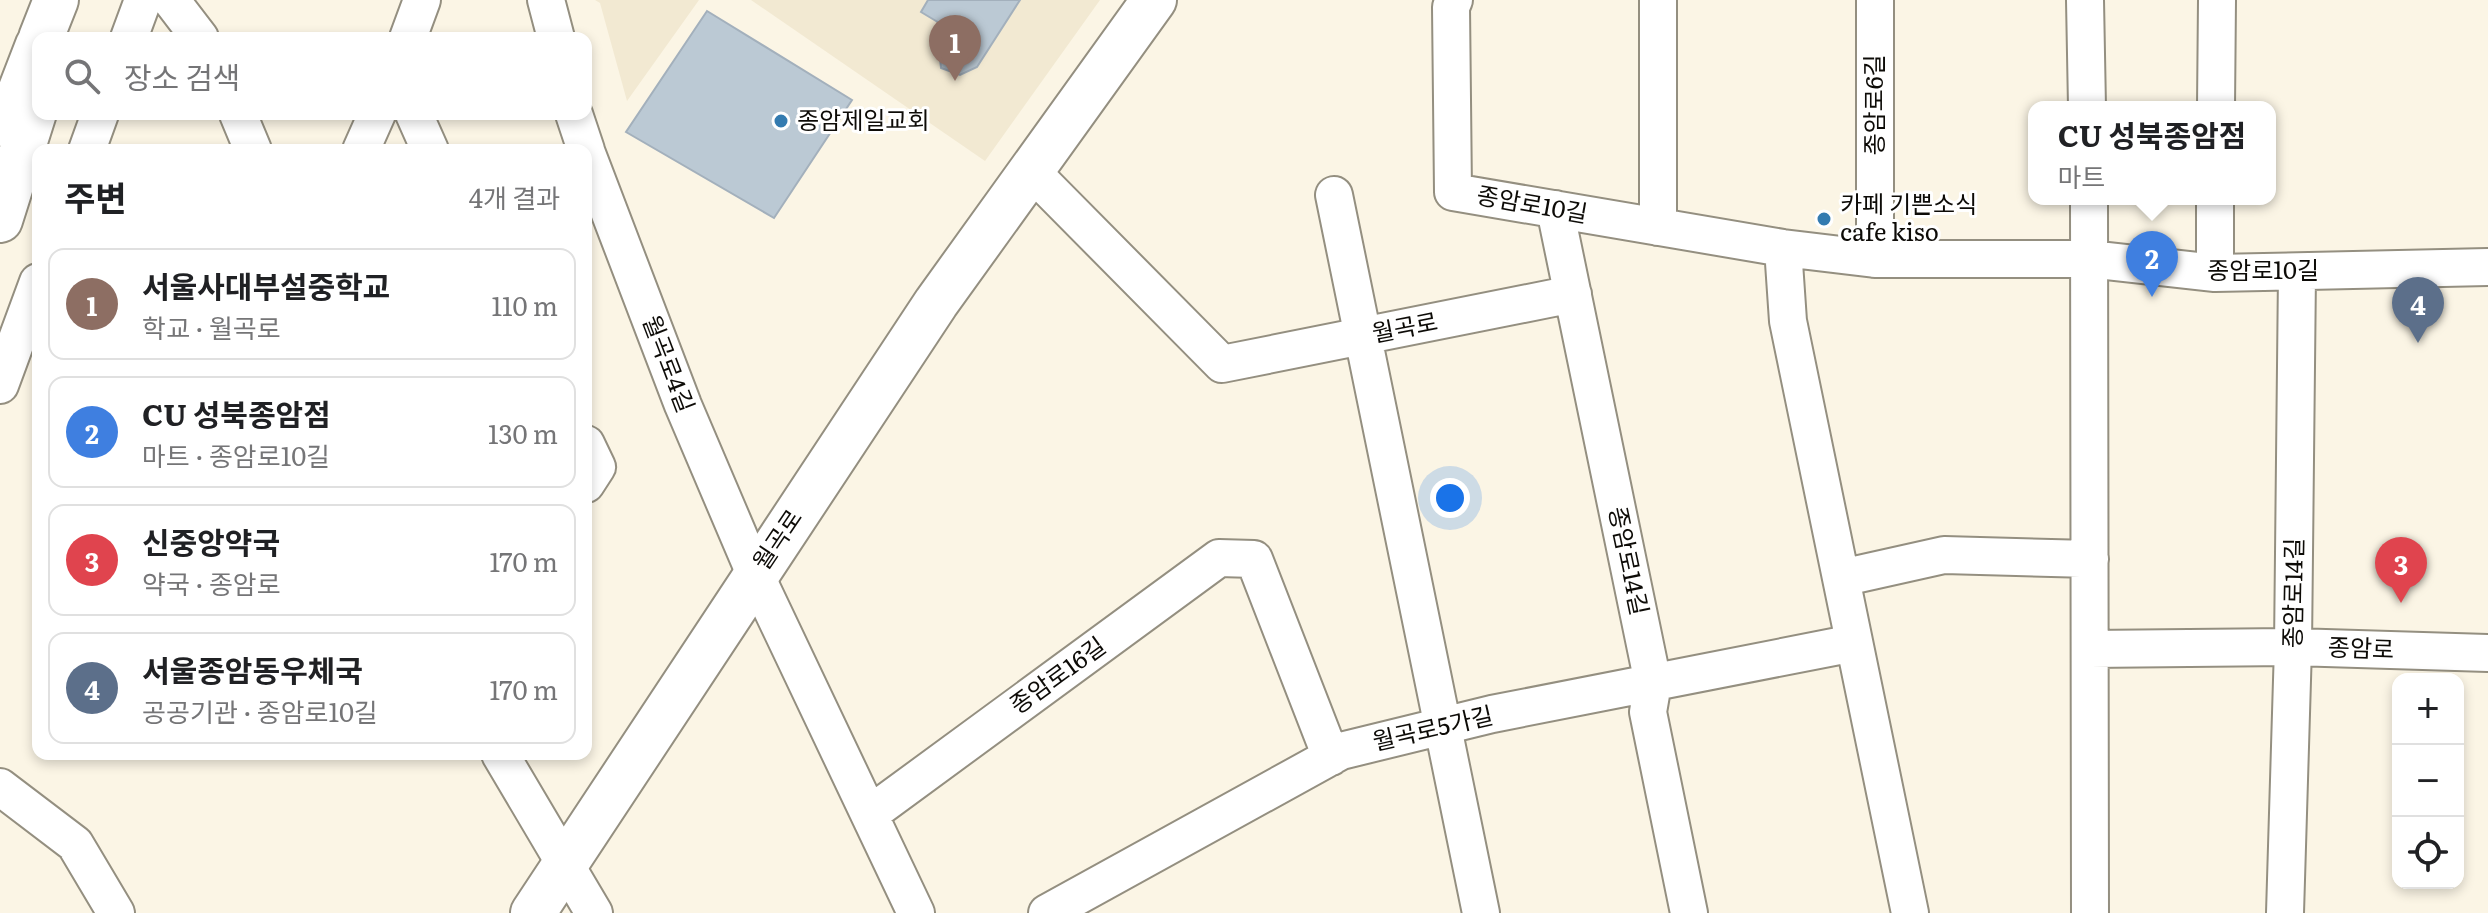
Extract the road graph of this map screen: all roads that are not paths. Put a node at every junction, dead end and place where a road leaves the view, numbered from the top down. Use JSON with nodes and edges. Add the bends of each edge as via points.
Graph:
{"nodes":[{"id":1,"x":56,"y":0,"type":"edge"},
{"id":2,"x":70,"y":0,"type":"edge"},
{"id":3,"x":143,"y":0,"type":"edge"},
{"id":4,"x":171,"y":0,"type":"edge"},
{"id":5,"x":422,"y":0,"type":"edge"},
{"id":6,"x":546,"y":0,"type":"edge"},
{"id":7,"x":1154,"y":0,"type":"edge"},
{"id":8,"x":1454,"y":0,"type":"edge"},
{"id":9,"x":1658,"y":0,"type":"edge"},
{"id":10,"x":1875,"y":0,"type":"edge"},
{"id":11,"x":2085,"y":0,"type":"edge"},
{"id":12,"x":2217,"y":0,"type":"edge"},
{"id":13,"x":43,"y":32,"type":"edge"},
{"id":14,"x":60,"y":32,"type":"edge"},
{"id":15,"x":131,"y":32,"type":"edge"},
{"id":16,"x":195,"y":32,"type":"edge"},
{"id":17,"x":410,"y":32,"type":"edge"},
{"id":18,"x":554,"y":32,"type":"edge"},
{"id":19,"x":32,"y":60,"type":"edge"},
{"id":20,"x":2087,"y":101,"type":"edge"},
{"id":21,"x":2216,"y":101,"type":"edge"},
{"id":22,"x":32,"y":119,"type":"edge"},
{"id":23,"x":98,"y":120,"type":"edge"},
{"id":24,"x":240,"y":120,"type":"edge"},
{"id":25,"x":374,"y":120,"type":"edge"},
{"id":26,"x":417,"y":120,"type":"edge"},
{"id":27,"x":576,"y":120,"type":"edge"},
{"id":28,"x":0,"y":142,"type":"edge"},
{"id":29,"x":89,"y":144,"type":"edge"},
{"id":30,"x":250,"y":144,"type":"edge"},
{"id":31,"x":364,"y":144,"type":"edge"},
{"id":32,"x":427,"y":144,"type":"edge"},
{"id":33,"x":584,"y":144,"type":"edge"},
{"id":34,"x":592,"y":167,"type":"edge"},
{"id":35,"x":1031,"y":171,"type":"junction"},
{"id":36,"x":1334,"y":195,"type":"dead end"},
{"id":37,"x":2089,"y":205,"type":"edge"},
{"id":38,"x":2215,"y":205,"type":"edge"},
{"id":39,"x":1555,"y":209,"type":"junction"},
{"id":40,"x":0,"y":220,"type":"edge"},
{"id":41,"x":1658,"y":227,"type":"junction"},
{"id":42,"x":1783,"y":248,"type":"junction"},
{"id":43,"x":1875,"y":259,"type":"junction"},
{"id":44,"x":2089,"y":259,"type":"junction"},
{"id":45,"x":2488,"y":267,"type":"edge"},
{"id":46,"x":2215,"y":273,"type":"junction"},
{"id":47,"x":2297,"y":273,"type":"junction"},
{"id":48,"x":1573,"y":294,"type":"junction"},
{"id":49,"x":32,"y":298,"type":"edge"},
{"id":50,"x":1363,"y":336,"type":"junction"},
{"id":51,"x":0,"y":385,"type":"edge"},
{"id":52,"x":592,"y":457,"type":"edge"},
{"id":53,"x":592,"y":475,"type":"edge"},
{"id":54,"x":2090,"y":559,"type":"junction"},
{"id":55,"x":755,"y":574,"type":"junction"},
{"id":56,"x":1841,"y":578,"type":"junction"},
{"id":57,"x":1854,"y":643,"type":"junction"},
{"id":58,"x":2293,"y":647,"type":"junction"},
{"id":59,"x":2090,"y":649,"type":"junction"},
{"id":60,"x":2488,"y":653,"type":"edge"},
{"id":61,"x":1653,"y":683,"type":"junction"},
{"id":62,"x":1445,"y":725,"type":"junction"},
{"id":63,"x":1331,"y":757,"type":"junction"},
{"id":64,"x":504,"y":760,"type":"edge"},
{"id":65,"x":0,"y":787,"type":"edge"},
{"id":66,"x":870,"y":814,"type":"junction"},
{"id":67,"x":565,"y":863,"type":"junction"},
{"id":68,"x":116,"y":913,"type":"edge"},
{"id":69,"x":533,"y":913,"type":"edge"},
{"id":70,"x":594,"y":913,"type":"edge"},
{"id":71,"x":916,"y":913,"type":"edge"},
{"id":72,"x":1047,"y":913,"type":"edge"},
{"id":73,"x":1481,"y":913,"type":"edge"},
{"id":74,"x":1689,"y":913,"type":"edge"},
{"id":75,"x":1910,"y":913,"type":"edge"},
{"id":76,"x":2090,"y":913,"type":"edge"},
{"id":77,"x":2285,"y":913,"type":"edge"}],
"edges":[{"from":1,"to":13,"type":"main road"},
{"from":2,"to":14,"type":"main road"},
{"from":3,"to":15,"type":"street"},
{"from":4,"to":16,"type":"street"},
{"from":5,"to":17,"type":"street"},
{"from":6,"to":18,"type":"street"},
{"from":7,"to":35,"type":"main road","name":"월곡로"},
{"from":8,"to":39,"type":"street","name":"종암로10길","via":[[1453,192]]},
{"from":9,"to":41,"type":"street"},
{"from":10,"to":43,"type":"street","name":"종암로6길"},
{"from":11,"to":20,"type":"street"},
{"from":12,"to":21,"type":"street"},
{"from":19,"to":28,"type":"main road"},
{"from":22,"to":40,"type":"main road"},
{"from":23,"to":29,"type":"street"},
{"from":24,"to":30,"type":"street"},
{"from":25,"to":31,"type":"street"},
{"from":26,"to":32,"type":"street"},
{"from":27,"to":33,"type":"street","name":"월곡로4길"},
{"from":34,"to":55,"type":"street","name":"월곡로4길","via":[[683,405]]},
{"from":35,"to":50,"type":"street","name":"월곡로","via":[[1222,364]]},
{"from":35,"to":55,"type":"main road","name":"월곡로"},
{"from":36,"to":50,"type":"street"},
{"from":37,"to":44,"type":"street"},
{"from":38,"to":46,"type":"street"},
{"from":39,"to":41,"type":"street","name":"종암로10길"},
{"from":39,"to":48,"type":"street","name":"종암로14길"},
{"from":41,"to":42,"type":"street","name":"종암로10길"},
{"from":42,"to":43,"type":"street","name":"종암로10길"},
{"from":42,"to":56,"type":"street","via":[[1788,321]]},
{"from":43,"to":44,"type":"street","name":"종암로10길"},
{"from":44,"to":46,"type":"street","name":"종암로10길"},
{"from":44,"to":54,"type":"street"},
{"from":45,"to":47,"type":"street","name":"종암로10길"},
{"from":46,"to":47,"type":"street","name":"종암로10길"},
{"from":47,"to":58,"type":"street","name":"종암로14길"},
{"from":48,"to":50,"type":"street","name":"월곡로"},
{"from":48,"to":61,"type":"street","name":"종암로14길"},
{"from":49,"to":51,"type":"street"},
{"from":50,"to":62,"type":"street"},
{"from":52,"to":53,"type":"street","via":[[597,467]]},
{"from":54,"to":56,"type":"street","via":[[1944,555]]},
{"from":54,"to":59,"type":"street"},
{"from":55,"to":66,"type":"street"},
{"from":55,"to":67,"type":"main road","name":"월곡로"},
{"from":56,"to":57,"type":"street"},
{"from":57,"to":61,"type":"street","name":"월곡로5가길"},
{"from":57,"to":75,"type":"street"},
{"from":58,"to":59,"type":"street","name":"종암로"},
{"from":58,"to":60,"type":"street","name":"종암로"},
{"from":58,"to":77,"type":"street","name":"종암로14길"},
{"from":59,"to":76,"type":"street"},
{"from":61,"to":62,"type":"street","name":"월곡로5가길"},
{"from":61,"to":74,"type":"street","name":"종암로14길","via":[[1648,712]]},
{"from":62,"to":63,"type":"street","name":"월곡로5가길"},
{"from":62,"to":73,"type":"street"},
{"from":63,"to":66,"type":"street","name":"종암로16길","via":[[1254,559],[1219,558]]},
{"from":63,"to":72,"type":"street","name":"월곡로5가길"},
{"from":64,"to":67,"type":"street"},
{"from":65,"to":68,"type":"street","via":[[75,844]]},
{"from":66,"to":71,"type":"street"},
{"from":67,"to":69,"type":"main road","name":"월곡로"},
{"from":67,"to":70,"type":"street"}]}
